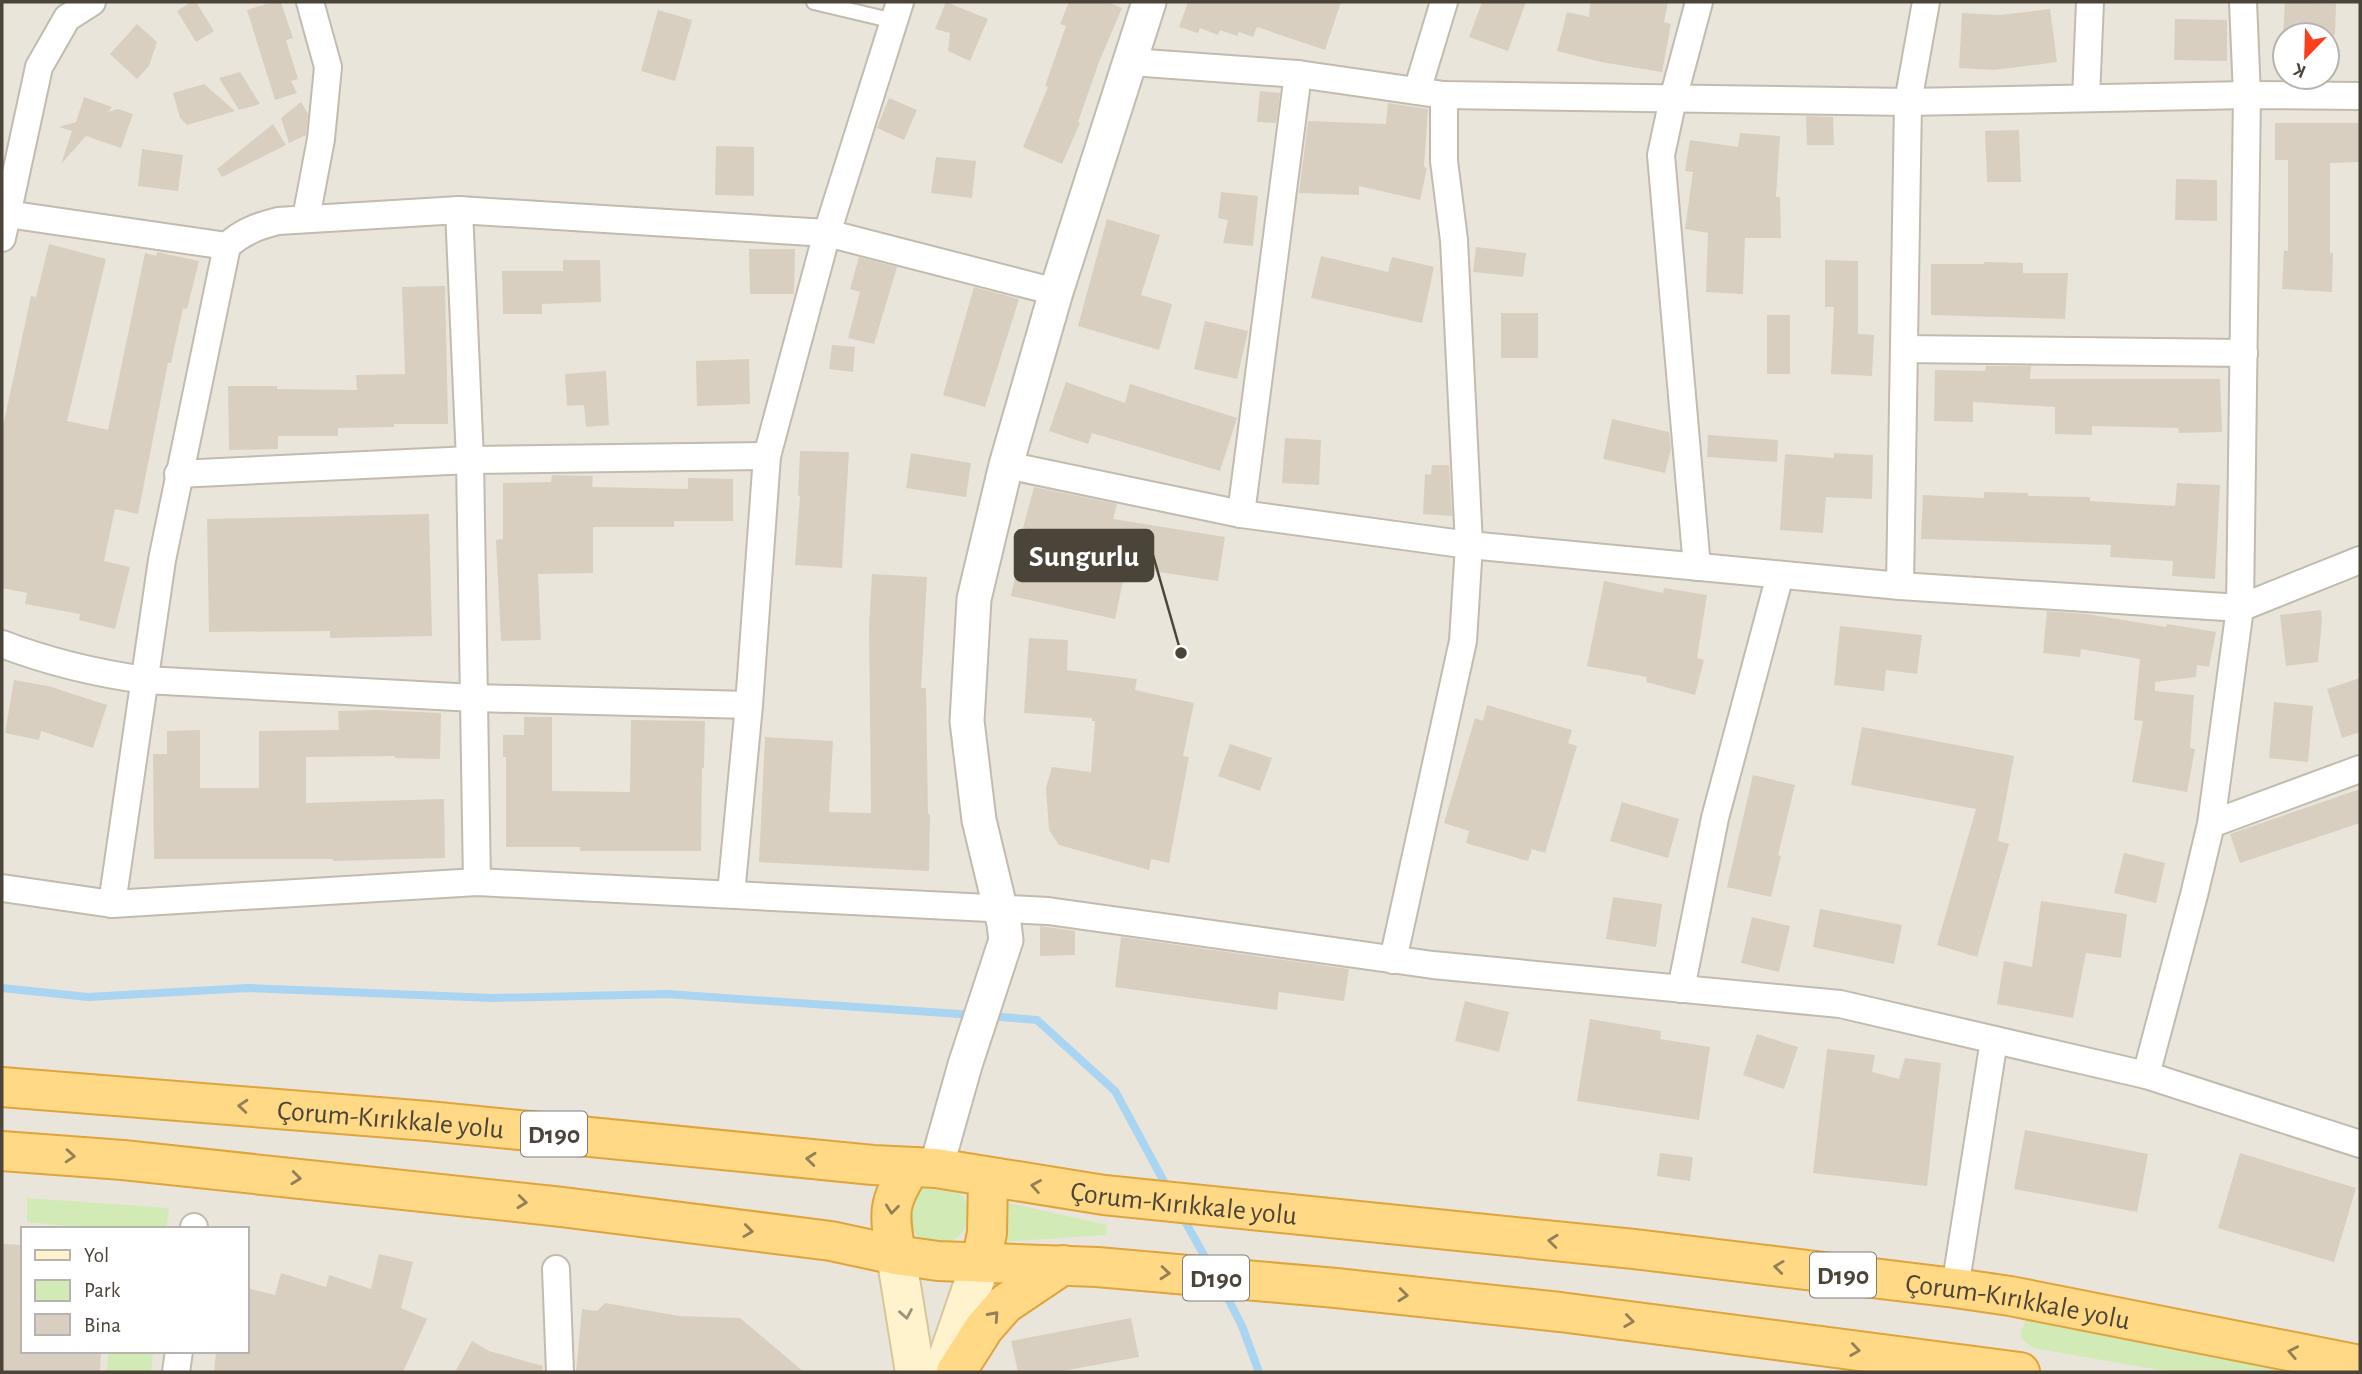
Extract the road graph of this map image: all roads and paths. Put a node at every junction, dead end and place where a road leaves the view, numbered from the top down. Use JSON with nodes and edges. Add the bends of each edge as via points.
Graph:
{"nodes":[{"id":1,"x":92,"y":2,"type":"edge"},
{"id":2,"x":310,"y":2,"type":"edge"},
{"id":3,"x":814,"y":2,"type":"edge"},
{"id":4,"x":1149,"y":2,"type":"edge"},
{"id":5,"x":1444,"y":2,"type":"edge"},
{"id":6,"x":1699,"y":2,"type":"edge"},
{"id":7,"x":1926,"y":2,"type":"edge"},
{"id":8,"x":2090,"y":2,"type":"edge"},
{"id":9,"x":2243,"y":2,"type":"edge"},
{"id":10,"x":897,"y":11,"type":"edge"},
{"id":11,"x":1131,"y":62,"type":"junction"},
{"id":12,"x":1298,"y":74,"type":"junction"},
{"id":13,"x":1417,"y":92,"type":"junction"},
{"id":14,"x":1444,"y":95,"type":"junction"},
{"id":15,"x":2247,"y":95,"type":"junction"},
{"id":16,"x":2360,"y":96,"type":"edge"},
{"id":17,"x":2086,"y":98,"type":"junction"},
{"id":18,"x":1673,"y":99,"type":"junction"},
{"id":19,"x":1908,"y":102,"type":"junction"},
{"id":20,"x":459,"y":210,"type":"junction"},
{"id":21,"x":306,"y":218,"type":"junction"},
{"id":22,"x":4,"y":227,"type":"edge"},
{"id":23,"x":827,"y":233,"type":"junction"},
{"id":24,"x":227,"y":246,"type":"junction"},
{"id":25,"x":1056,"y":292,"type":"junction"},
{"id":26,"x":1904,"y":349,"type":"junction"},
{"id":27,"x":2244,"y":353,"type":"junction"},
{"id":28,"x":767,"y":456,"type":"junction"},
{"id":29,"x":470,"y":460,"type":"junction"},
{"id":30,"x":1006,"y":465,"type":"junction"},
{"id":31,"x":178,"y":474,"type":"junction"},
{"id":32,"x":1241,"y":514,"type":"junction"},
{"id":33,"x":1469,"y":545,"type":"junction"},
{"id":34,"x":2360,"y":560,"type":"edge"},
{"id":35,"x":1697,"y":567,"type":"junction"},
{"id":36,"x":1780,"y":575,"type":"junction"},
{"id":37,"x":1900,"y":586,"type":"junction"},
{"id":38,"x":2240,"y":608,"type":"junction"},
{"id":39,"x":2,"y":644,"type":"edge"},
{"id":40,"x":145,"y":680,"type":"junction"},
{"id":41,"x":474,"y":698,"type":"junction"},
{"id":42,"x":749,"y":705,"type":"junction"},
{"id":43,"x":2360,"y":769,"type":"edge"},
{"id":44,"x":2211,"y":824,"type":"junction"},
{"id":45,"x":477,"y":882,"type":"junction"},
{"id":46,"x":2,"y":888,"type":"edge"},
{"id":47,"x":731,"y":894,"type":"junction"},
{"id":48,"x":113,"y":904,"type":"junction"},
{"id":49,"x":1003,"y":925,"type":"junction"},
{"id":50,"x":1393,"y":960,"type":"junction"},
{"id":51,"x":1681,"y":989,"type":"junction"},
{"id":52,"x":1994,"y":1040,"type":"junction"},
{"id":53,"x":2146,"y":1075,"type":"junction"},
{"id":54,"x":2,"y":1087,"type":"edge"},
{"id":55,"x":2360,"y":1144,"type":"edge"},
{"id":56,"x":2,"y":1151,"type":"edge"},
{"id":57,"x":923,"y":1167,"type":"junction"},
{"id":58,"x":988,"y":1177,"type":"junction"},
{"id":59,"x":896,"y":1255,"type":"junction"},
{"id":60,"x":981,"y":1262,"type":"junction"},
{"id":61,"x":1080,"y":1266,"type":"junction"},
{"id":62,"x":556,"y":1269,"type":"dead end"},
{"id":63,"x":1955,"y":1288,"type":"junction"},
{"id":64,"x":179,"y":1353,"type":"edge"},
{"id":65,"x":2360,"y":1365,"type":"edge"},
{"id":66,"x":176,"y":1372,"type":"edge"},
{"id":67,"x":559,"y":1372,"type":"edge"},
{"id":68,"x":915,"y":1372,"type":"edge"},
{"id":69,"x":943,"y":1372,"type":"edge"},
{"id":70,"x":956,"y":1372,"type":"edge"},
{"id":71,"x":2020,"y":1372,"type":"edge"}],
"edges":[{"from":1,"to":22,"type":"street","via":[[67,18],[39,66]]},
{"from":2,"to":21,"type":"street","via":[[328,68]]},
{"from":3,"to":10,"type":"lane"},
{"from":4,"to":11,"type":"street"},
{"from":5,"to":13,"type":"street"},
{"from":6,"to":18,"type":"street"},
{"from":7,"to":19,"type":"street"},
{"from":8,"to":17,"type":"street"},
{"from":9,"to":15,"type":"street"},
{"from":10,"to":23,"type":"street"},
{"from":11,"to":12,"type":"street"},
{"from":11,"to":25,"type":"street"},
{"from":12,"to":13,"type":"street"},
{"from":12,"to":32,"type":"street"},
{"from":13,"to":14,"type":"street"},
{"from":14,"to":18,"type":"street"},
{"from":14,"to":33,"type":"street","via":[[1444,161],[1454,240]]},
{"from":15,"to":16,"type":"street"},
{"from":15,"to":17,"type":"street"},
{"from":15,"to":27,"type":"street"},
{"from":17,"to":19,"type":"street"},
{"from":18,"to":19,"type":"street"},
{"from":18,"to":35,"type":"street","via":[[1661,155]]},
{"from":19,"to":26,"type":"street"},
{"from":20,"to":21,"type":"street"},
{"from":20,"to":23,"type":"street"},
{"from":20,"to":29,"type":"street"},
{"from":21,"to":24,"type":"street","via":[[255,227]]},
{"from":22,"to":24,"type":"street"},
{"from":23,"to":25,"type":"street"},
{"from":23,"to":28,"type":"street"},
{"from":24,"to":31,"type":"street"},
{"from":25,"to":30,"type":"street"},
{"from":26,"to":27,"type":"street"},
{"from":26,"to":37,"type":"street"},
{"from":27,"to":38,"type":"street"},
{"from":28,"to":29,"type":"street"},
{"from":28,"to":42,"type":"street"},
{"from":29,"to":31,"type":"street"},
{"from":29,"to":41,"type":"street"},
{"from":30,"to":32,"type":"street"},
{"from":30,"to":49,"type":"street","via":[[974,598],[967,721],[979,820]]},
{"from":31,"to":40,"type":"street"},
{"from":32,"to":33,"type":"street"},
{"from":33,"to":35,"type":"street"},
{"from":33,"to":50,"type":"street","via":[[1463,640]]},
{"from":34,"to":38,"type":"street"},
{"from":35,"to":36,"type":"street"},
{"from":36,"to":37,"type":"street"},
{"from":36,"to":51,"type":"street","via":[[1715,818]]},
{"from":37,"to":38,"type":"street"},
{"from":38,"to":44,"type":"street"},
{"from":39,"to":40,"type":"street","via":[[65,665]]},
{"from":40,"to":41,"type":"street"},
{"from":40,"to":48,"type":"street"},
{"from":41,"to":42,"type":"street"},
{"from":41,"to":45,"type":"street"},
{"from":42,"to":47,"type":"street"},
{"from":43,"to":44,"type":"street"},
{"from":44,"to":53,"type":"street"},
{"from":45,"to":47,"type":"street"},
{"from":45,"to":48,"type":"street"},
{"from":46,"to":48,"type":"street"},
{"from":47,"to":49,"type":"street"},
{"from":49,"to":50,"type":"street","via":[[1048,911]]},
{"from":49,"to":57,"type":"street","via":[[965,1065]]},
{"from":50,"to":51,"type":"street"},
{"from":51,"to":52,"type":"street","via":[[1840,1004]]},
{"from":52,"to":53,"type":"street"},
{"from":52,"to":63,"type":"street"},
{"from":53,"to":55,"type":"street"},
{"from":57,"to":54,"type":"highway","name":"Çorum-Kırıkkale yolu","number":"D190","one_way":true},
{"from":56,"to":59,"type":"highway","number":"D190","one_way":true,"via":[[562,1206],[831,1241]]},
{"from":57,"to":58,"type":"highway","name":"Çorum-Kırıkkale yolu","number":"D190"},
{"from":57,"to":59,"type":"highway","one_way":true,"via":[[893,1198]]},
{"from":58,"to":60,"type":"highway","via":[[987,1233]]},
{"from":63,"to":58,"type":"highway","name":"Çorum-Kırıkkale yolu","number":"D190","one_way":true,"via":[[1634,1249],[1104,1195]]},
{"from":59,"to":60,"type":"highway","number":"D190"},
{"from":59,"to":68,"type":"main road","one_way":true},
{"from":60,"to":61,"type":"highway","number":"D190"},
{"from":60,"to":69,"type":"main road"},
{"from":70,"to":61,"type":"highway","one_way":true,"via":[[1005,1304]]},
{"from":61,"to":71,"type":"highway","number":"D190","one_way":true,"via":[[1560,1312]]},
{"from":62,"to":67,"type":"street"},
{"from":65,"to":63,"type":"highway","name":"Çorum-Kırıkkale yolu","number":"D190","one_way":true},
{"from":64,"to":66,"type":"street"}]}
